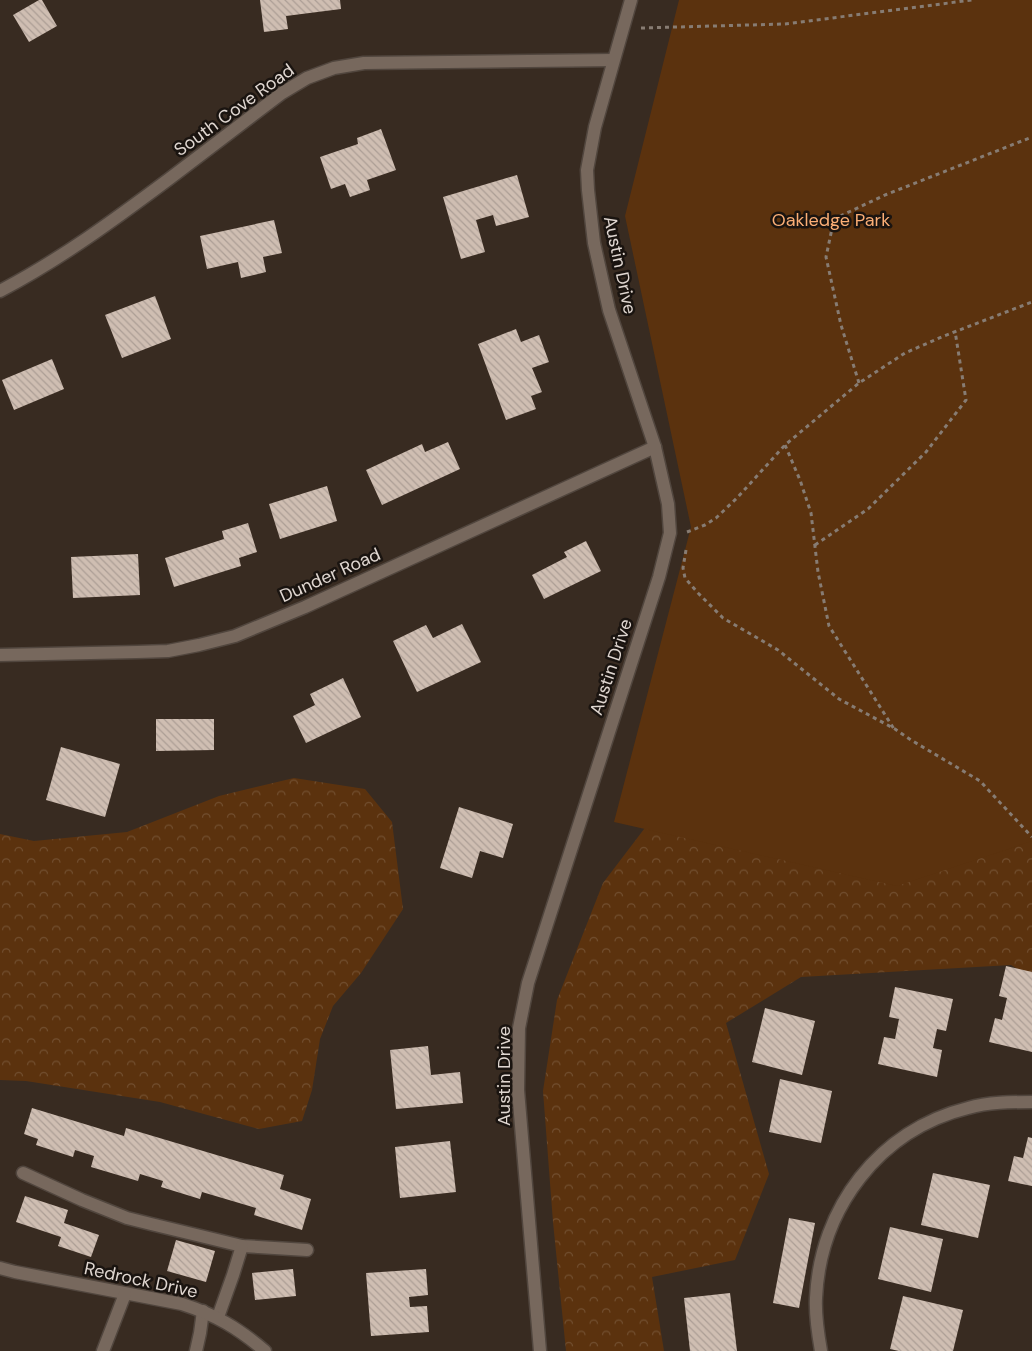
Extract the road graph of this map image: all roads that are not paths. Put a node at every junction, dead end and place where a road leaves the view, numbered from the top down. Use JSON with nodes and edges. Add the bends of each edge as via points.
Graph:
{"nodes":[{"id":1,"x":631,"y":0,"type":"edge"},
{"id":2,"x":613,"y":60,"type":"junction"},
{"id":3,"x":0,"y":291,"type":"edge"},
{"id":4,"x":655,"y":447,"type":"junction"},
{"id":5,"x":0,"y":655,"type":"edge"},
{"id":6,"x":1032,"y":1102,"type":"edge"},
{"id":7,"x":23,"y":1173,"type":"dead end"},
{"id":8,"x":242,"y":1246,"type":"junction"},
{"id":9,"x":307,"y":1250,"type":"dead end"},
{"id":10,"x":0,"y":1268,"type":"edge"},
{"id":11,"x":126,"y":1294,"type":"junction"},
{"id":12,"x":203,"y":1311,"type":"junction"},
{"id":13,"x":218,"y":1317,"type":"junction"},
{"id":14,"x":103,"y":1351,"type":"edge"},
{"id":15,"x":196,"y":1351,"type":"edge"},
{"id":16,"x":265,"y":1351,"type":"edge"},
{"id":17,"x":540,"y":1351,"type":"edge"},
{"id":18,"x":821,"y":1351,"type":"edge"}],
"edges":[{"from":1,"to":2,"type":"street","name":"Austin Drive"},
{"from":2,"to":3,"type":"street","name":"South Cove Road","via":[[364,63],[334,68],[307,78],[282,93],[98,232]]},
{"from":2,"to":4,"type":"street","name":"Austin Drive","via":[[595,126],[587,170],[588,190],[594,243],[609,310]]},
{"from":4,"to":5,"type":"street","name":"Dunder Road","via":[[235,636],[168,651]]},
{"from":4,"to":17,"type":"street","name":"Austin Drive","via":[[668,504],[670,533],[659,577],[528,983],[519,1028],[519,1098]]},
{"from":6,"to":18,"type":"street","via":[[990,1104],[947,1114],[890,1147],[859,1178],[836,1215],[821,1256],[816,1300]]},
{"from":7,"to":8,"type":"street","via":[[127,1218]]},
{"from":8,"to":9,"type":"street"},
{"from":8,"to":13,"type":"street"},
{"from":10,"to":11,"type":"street","name":"Redrock Drive"},
{"from":11,"to":12,"type":"street","name":"Redrock Drive"},
{"from":11,"to":14,"type":"street"},
{"from":12,"to":13,"type":"street","name":"Redrock Drive"},
{"from":12,"to":15,"type":"street"},
{"from":13,"to":16,"type":"street","name":"Redrock Drive"}]}
